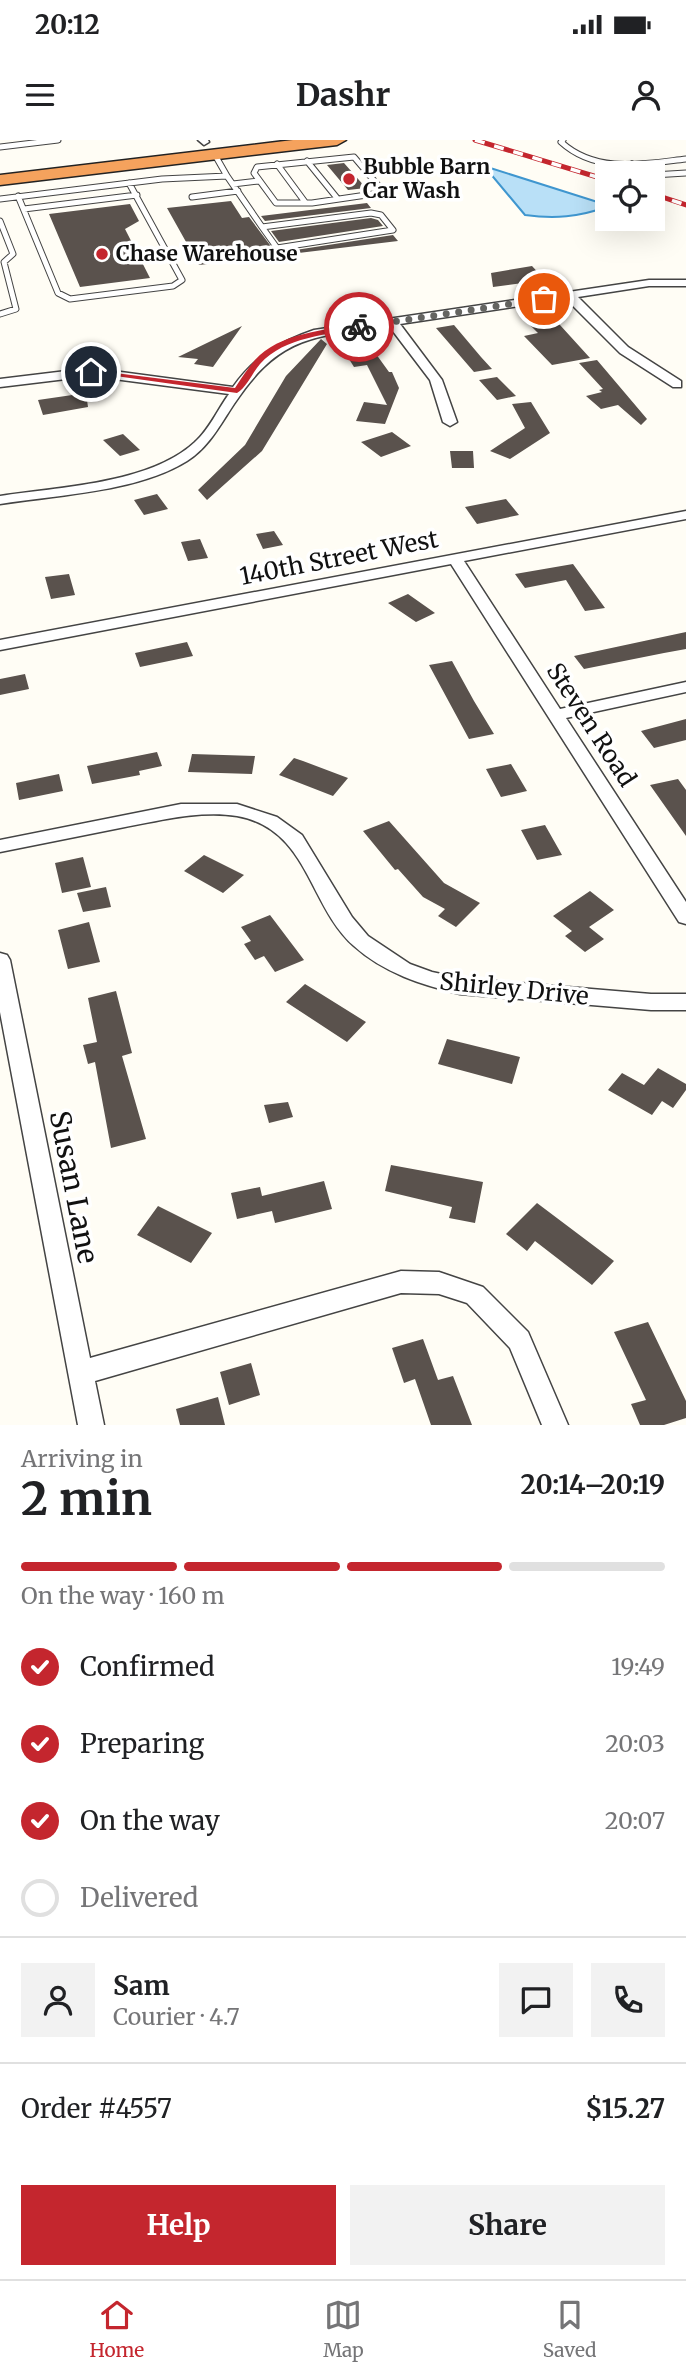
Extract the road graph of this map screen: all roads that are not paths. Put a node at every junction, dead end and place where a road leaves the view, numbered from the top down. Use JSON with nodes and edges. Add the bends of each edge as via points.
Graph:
{"nodes":[{"id":1,"x":58,"y":140,"type":"edge"},
{"id":2,"x":264,"y":140,"type":"edge"},
{"id":3,"x":337,"y":140,"type":"edge"},
{"id":4,"x":563,"y":140,"type":"edge"},
{"id":5,"x":3,"y":144,"type":"edge"},
{"id":6,"x":211,"y":144,"type":"edge"},
{"id":7,"x":686,"y":159,"type":"edge"},
{"id":8,"x":307,"y":161,"type":"junction"},
{"id":9,"x":597,"y":161,"type":"edge"},
{"id":10,"x":664,"y":161,"type":"edge"},
{"id":11,"x":277,"y":164,"type":"junction"},
{"id":12,"x":0,"y":166,"type":"edge"},
{"id":13,"x":686,"y":173,"type":"edge"},
{"id":14,"x":665,"y":174,"type":"edge"},
{"id":15,"x":227,"y":176,"type":"junction"},
{"id":16,"x":0,"y":180,"type":"edge"},
{"id":17,"x":259,"y":181,"type":"junction"},
{"id":18,"x":129,"y":183,"type":"junction"},
{"id":19,"x":233,"y":184,"type":"junction"},
{"id":20,"x":237,"y":191,"type":"junction"},
{"id":21,"x":137,"y":195,"type":"junction"},
{"id":22,"x":18,"y":196,"type":"junction"},
{"id":23,"x":192,"y":197,"type":"dead end"},
{"id":24,"x":337,"y":198,"type":"junction"},
{"id":25,"x":0,"y":199,"type":"edge"},
{"id":26,"x":305,"y":202,"type":"junction"},
{"id":27,"x":24,"y":209,"type":"junction"},
{"id":28,"x":0,"y":221,"type":"edge"},
{"id":29,"x":262,"y":227,"type":"junction"},
{"id":30,"x":686,"y":283,"type":"edge"},
{"id":31,"x":569,"y":295,"type":"junction"},
{"id":32,"x":0,"y":314,"type":"edge"},
{"id":33,"x":392,"y":322,"type":"junction"},
{"id":34,"x":0,"y":383,"type":"edge"},
{"id":35,"x":677,"y":384,"type":"dead end"},
{"id":36,"x":237,"y":391,"type":"junction"},
{"id":37,"x":450,"y":422,"type":"dead end"},
{"id":38,"x":0,"y":500,"type":"edge"},
{"id":39,"x":686,"y":515,"type":"edge"},
{"id":40,"x":454,"y":559,"type":"junction"},
{"id":41,"x":0,"y":645,"type":"edge"},
{"id":42,"x":686,"y":687,"type":"edge"},
{"id":43,"x":555,"y":715,"type":"junction"},
{"id":44,"x":0,"y":846,"type":"edge"},
{"id":45,"x":686,"y":917,"type":"edge"},
{"id":46,"x":0,"y":960,"type":"edge"},
{"id":47,"x":686,"y":1002,"type":"edge"},
{"id":48,"x":80,"y":1373,"type":"junction"},
{"id":49,"x":90,"y":1425,"type":"edge"},
{"id":50,"x":555,"y":1425,"type":"edge"}],
"edges":[{"from":1,"to":5,"type":"lane"},
{"from":2,"to":6,"type":"highway","via":[[215,151]]},
{"from":3,"to":6,"type":"highway"},
{"from":4,"to":9,"type":"lane","via":[[575,154]]},
{"from":6,"to":12,"type":"highway"},
{"from":6,"to":15,"type":"lane"},
{"from":6,"to":16,"type":"highway"},
{"from":7,"to":10,"type":"lane"},
{"from":8,"to":11,"type":"lane"},
{"from":8,"to":24,"type":"lane"},
{"from":8,"to":24,"type":"lane","via":[[354,157],[382,190]]},
{"from":11,"to":17,"type":"lane","via":[[253,170]]},
{"from":11,"to":26,"type":"lane"},
{"from":13,"to":14,"type":"lane"},
{"from":15,"to":18,"type":"lane"},
{"from":15,"to":19,"type":"lane"},
{"from":17,"to":19,"type":"lane"},
{"from":17,"to":26,"type":"lane","via":[[275,203]]},
{"from":18,"to":21,"type":"lane"},
{"from":18,"to":22,"type":"lane"},
{"from":19,"to":20,"type":"lane"},
{"from":20,"to":23,"type":"lane"},
{"from":20,"to":29,"type":"lane"},
{"from":21,"to":27,"type":"lane"},
{"from":21,"to":27,"type":"lane","via":[[182,280],[173,286],[70,299],[58,293]]},
{"from":22,"to":25,"type":"lane"},
{"from":22,"to":27,"type":"lane"},
{"from":24,"to":26,"type":"lane"},
{"from":28,"to":32,"type":"lane","via":[[13,254],[4,262],[16,309]]},
{"from":29,"to":29,"type":"lane","via":[[276,248],[393,230],[381,215],[372,213]]},
{"from":30,"to":31,"type":"street","via":[[649,283]]},
{"from":31,"to":33,"type":"street"},
{"from":31,"to":35,"type":"street","via":[[624,350]]},
{"from":33,"to":36,"type":"street","via":[[285,343],[259,360]]},
{"from":33,"to":37,"type":"street","via":[[436,380]]},
{"from":34,"to":36,"type":"street","via":[[91,372]]},
{"from":36,"to":38,"type":"street","via":[[200,445],[179,461],[120,480]]},
{"from":39,"to":40,"type":"street","name":"140th Street West"},
{"from":40,"to":41,"type":"street","name":"140th Street West"},
{"from":40,"to":43,"type":"street","name":"Steven Road"},
{"from":42,"to":43,"type":"street"},
{"from":43,"to":45,"type":"street","name":"Steven Road"},
{"from":44,"to":47,"type":"street","name":"Shirley Drive","via":[[181,810],[237,810],[271,821],[296,839],[345,922],[361,941],[403,969],[460,986]]},
{"from":46,"to":48,"type":"street","name":"Susan Lane"},
{"from":48,"to":49,"type":"street","name":"Susan Lane"},
{"from":48,"to":50,"type":"street","via":[[401,1282],[439,1283],[475,1295],[519,1340]]}]}
